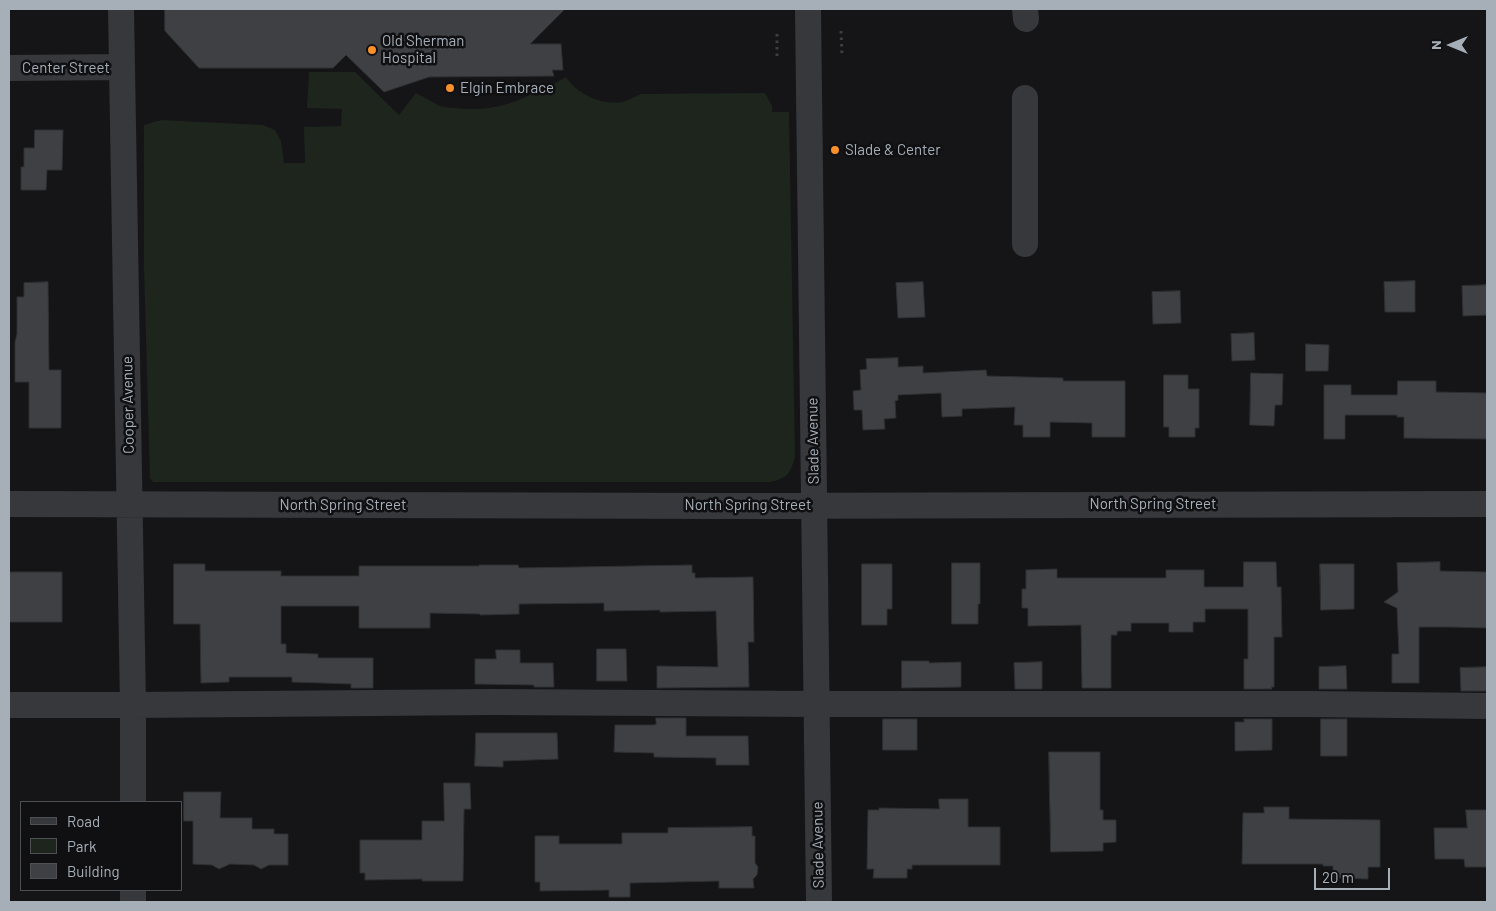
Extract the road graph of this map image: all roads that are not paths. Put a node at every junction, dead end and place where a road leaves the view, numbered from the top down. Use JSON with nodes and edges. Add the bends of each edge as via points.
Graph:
{"nodes":[{"id":1,"x":122,"y":9,"type":"edge"},
{"id":2,"x":808,"y":9,"type":"edge"},
{"id":3,"x":9,"y":68,"type":"edge"},
{"id":4,"x":122,"y":68,"type":"junction"},
{"id":5,"x":1025,"y":98,"type":"dead end"},
{"id":6,"x":1025,"y":244,"type":"dead end"},
{"id":7,"x":9,"y":504,"type":"edge"},
{"id":8,"x":130,"y":504,"type":"junction"},
{"id":9,"x":1487,"y":504,"type":"edge"},
{"id":10,"x":814,"y":505,"type":"junction"},
{"id":11,"x":817,"y":704,"type":"junction"},
{"id":12,"x":9,"y":705,"type":"edge"},
{"id":13,"x":133,"y":706,"type":"junction"},
{"id":14,"x":1487,"y":706,"type":"edge"},
{"id":15,"x":133,"y":801,"type":"edge"},
{"id":16,"x":819,"y":902,"type":"edge"}],
"edges":[{"from":1,"to":4,"type":"street","name":"Cooper Avenue"},
{"from":2,"to":10,"type":"street","name":"Slade Avenue"},
{"from":3,"to":4,"type":"street","name":"Center Street"},
{"from":4,"to":8,"type":"street","name":"Cooper Avenue"},
{"from":5,"to":6,"type":"street"},
{"from":7,"to":8,"type":"street","name":"North Spring Street"},
{"from":8,"to":10,"type":"street","name":"North Spring Street"},
{"from":8,"to":13,"type":"street","name":"Cooper Avenue"},
{"from":9,"to":10,"type":"street","name":"North Spring Street"},
{"from":10,"to":11,"type":"street","name":"Slade Avenue"},
{"from":11,"to":13,"type":"street","via":[[482,702]]},
{"from":11,"to":14,"type":"street"},
{"from":11,"to":16,"type":"street","name":"Slade Avenue"},
{"from":12,"to":13,"type":"street"},
{"from":13,"to":15,"type":"street","name":"Cooper Avenue"}]}
